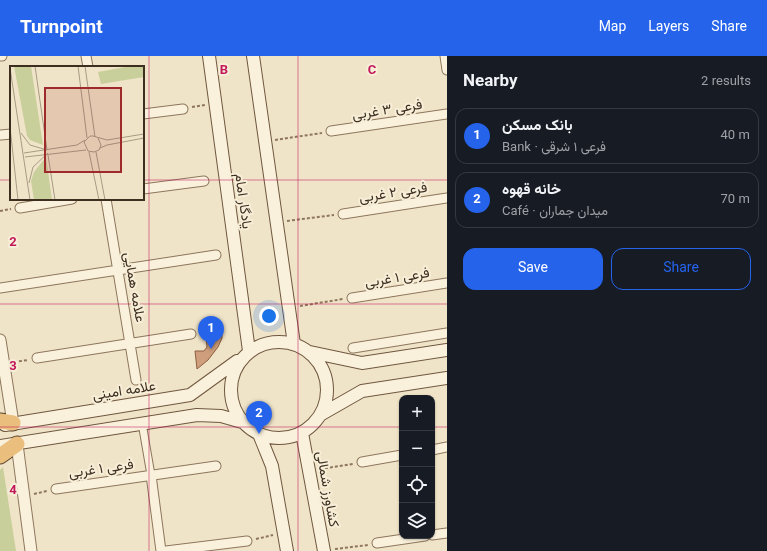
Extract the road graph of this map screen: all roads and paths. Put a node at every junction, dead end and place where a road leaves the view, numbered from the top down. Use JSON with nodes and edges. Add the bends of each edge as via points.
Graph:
{"nodes":[{"id":1,"x":86,"y":56,"type":"edge"},
{"id":2,"x":209,"y":56,"type":"edge"},
{"id":3,"x":253,"y":56,"type":"edge"},
{"id":4,"x":445,"y":56,"type":"edge"},
{"id":5,"x":88,"y":66,"type":"edge"},
{"id":6,"x":447,"y":70,"type":"edge"},
{"id":7,"x":216,"y":104,"type":"junction"},
{"id":8,"x":183,"y":109,"type":"joint"},
{"id":9,"x":144,"y":114,"type":"edge"},
{"id":10,"x":447,"y":114,"type":"edge"},
{"id":11,"x":331,"y":131,"type":"joint"},
{"id":12,"x":10,"y":134,"type":"edge"},
{"id":13,"x":1,"y":136,"type":"dead end"},
{"id":14,"x":265,"y":141,"type":"junction"},
{"id":15,"x":204,"y":181,"type":"dead end"},
{"id":16,"x":144,"y":189,"type":"edge"},
{"id":17,"x":447,"y":198,"type":"edge"},
{"id":18,"x":66,"y":200,"type":"edge"},
{"id":19,"x":106,"y":200,"type":"edge"},
{"id":20,"x":20,"y":208,"type":"dead end"},
{"id":21,"x":343,"y":214,"type":"joint"},
{"id":22,"x":277,"y":222,"type":"junction"},
{"id":23,"x":216,"y":255,"type":"dead end"},
{"id":24,"x":117,"y":271,"type":"junction"},
{"id":25,"x":447,"y":283,"type":"edge"},
{"id":26,"x":0,"y":288,"type":"edge"},
{"id":27,"x":352,"y":298,"type":"joint"},
{"id":28,"x":289,"y":307,"type":"junction"},
{"id":29,"x":447,"y":333,"type":"edge"},
{"id":30,"x":191,"y":334,"type":"dead end"},
{"id":31,"x":0,"y":340,"type":"edge"},
{"id":32,"x":130,"y":344,"type":"junction"},
{"id":33,"x":294,"y":344,"type":"junction"},
{"id":34,"x":354,"y":348,"type":"dead end"},
{"id":35,"x":447,"y":350,"type":"edge"},
{"id":36,"x":310,"y":352,"type":"junction"},
{"id":37,"x":245,"y":354,"type":"junction"},
{"id":38,"x":37,"y":358,"type":"joint"},
{"id":39,"x":3,"y":364,"type":"junction"},
{"id":40,"x":447,"y":378,"type":"edge"},
{"id":41,"x":136,"y":380,"type":"dead end"},
{"id":42,"x":320,"y":414,"type":"junction"},
{"id":43,"x":242,"y":422,"type":"junction"},
{"id":44,"x":4,"y":423,"type":"edge"},
{"id":45,"x":142,"y":423,"type":"junction"},
{"id":46,"x":302,"y":433,"type":"junction"},
{"id":47,"x":259,"y":434,"type":"junction"},
{"id":48,"x":17,"y":444,"type":"junction"},
{"id":49,"x":0,"y":446,"type":"edge"},
{"id":50,"x":447,"y":447,"type":"edge"},
{"id":51,"x":435,"y":449,"type":"edge"},
{"id":52,"x":0,"y":456,"type":"edge"},
{"id":53,"x":399,"y":456,"type":"edge"},
{"id":54,"x":362,"y":462,"type":"joint"},
{"id":55,"x":216,"y":466,"type":"dead end"},
{"id":56,"x":309,"y":471,"type":"junction"},
{"id":57,"x":151,"y":475,"type":"junction"},
{"id":58,"x":56,"y":489,"type":"joint"},
{"id":59,"x":24,"y":496,"type":"junction"},
{"id":60,"x":284,"y":533,"type":"junction"},
{"id":61,"x":447,"y":533,"type":"edge"},
{"id":62,"x":435,"y":535,"type":"edge"},
{"id":63,"x":404,"y":539,"type":"edge"},
{"id":64,"x":247,"y":540,"type":"joint"},
{"id":65,"x":377,"y":543,"type":"joint"},
{"id":66,"x":31,"y":551,"type":"edge"},
{"id":67,"x":161,"y":551,"type":"edge"},
{"id":68,"x":166,"y":551,"type":"edge"},
{"id":69,"x":287,"y":551,"type":"edge"},
{"id":70,"x":324,"y":551,"type":"edge"}],
"edges":[{"from":1,"to":5,"type":"street"},
{"from":2,"to":7,"type":"main road","name":"یادگار امام"},
{"from":3,"to":14,"type":"main road","name":"یادگار امام"},
{"from":4,"to":6,"type":"street"},
{"from":7,"to":8,"type":"path"},
{"from":7,"to":37,"type":"main road","name":"یادگار امام"},
{"from":8,"to":9,"type":"street"},
{"from":10,"to":11,"type":"street","name":"فرعی ۳ غربی"},
{"from":11,"to":14,"type":"path"},
{"from":12,"to":13,"type":"street"},
{"from":14,"to":22,"type":"main road","name":"یادگار امام"},
{"from":15,"to":16,"type":"street"},
{"from":17,"to":21,"type":"street","name":"فرعی ۲ غربی"},
{"from":18,"to":20,"type":"street"},
{"from":19,"to":24,"type":"street","name":"علامه همایی"},
{"from":21,"to":22,"type":"path"},
{"from":22,"to":28,"type":"main road","name":"یادگار امام"},
{"from":23,"to":24,"type":"street"},
{"from":24,"to":26,"type":"street"},
{"from":24,"to":32,"type":"street","name":"علامه همایی"},
{"from":25,"to":27,"type":"street","name":"فرعی ۱ غربی"},
{"from":27,"to":28,"type":"path"},
{"from":28,"to":33,"type":"main road","name":"یادگار امام"},
{"from":29,"to":34,"type":"street"},
{"from":30,"to":32,"type":"street"},
{"from":31,"to":39,"type":"street"},
{"from":32,"to":38,"type":"street"},
{"from":32,"to":41,"type":"street","name":"علامه همایی"},
{"from":33,"to":36,"type":"main road"},
{"from":33,"to":37,"type":"main road","via":[[280,341],[264,343]]},
{"from":35,"to":36,"type":"main road","via":[[362,363]]},
{"from":36,"to":42,"type":"main road","via":[[320,364],[326,378],[328,394]]},
{"from":37,"to":43,"type":"main road","via":[[231,376],[230,392],[233,408]]},
{"from":37,"to":44,"type":"main road","name":"علامه امینی","via":[[190,395]]},
{"from":38,"to":39,"type":"path"},
{"from":39,"to":44,"type":"street"},
{"from":40,"to":42,"type":"main road","via":[[362,391]]},
{"from":42,"to":46,"type":"main road"},
{"from":43,"to":45,"type":"main road","via":[[221,416],[197,415]]},
{"from":43,"to":47,"type":"main road"},
{"from":45,"to":48,"type":"main road"},
{"from":45,"to":57,"type":"street"},
{"from":46,"to":47,"type":"main road","via":[[274,438]]},
{"from":46,"to":56,"type":"main road","name":"کشاورز شمالی"},
{"from":47,"to":60,"type":"main road","via":[[272,466]]},
{"from":48,"to":49,"type":"main road"},
{"from":48,"to":52,"type":"highway"},
{"from":48,"to":59,"type":"street"},
{"from":50,"to":51,"type":"street"},
{"from":53,"to":54,"type":"street"},
{"from":54,"to":56,"type":"path"},
{"from":55,"to":57,"type":"street","name":"فرعی ۱ غربی"},
{"from":56,"to":70,"type":"main road","name":"کشاورز شمالی"},
{"from":57,"to":58,"type":"street","name":"فرعی ۱ غربی"},
{"from":57,"to":67,"type":"street"},
{"from":58,"to":59,"type":"path"},
{"from":59,"to":66,"type":"street"},
{"from":60,"to":64,"type":"path"},
{"from":60,"to":69,"type":"main road"},
{"from":61,"to":62,"type":"street"},
{"from":63,"to":65,"type":"street"},
{"from":64,"to":68,"type":"street"},
{"from":65,"to":70,"type":"path"}]}
